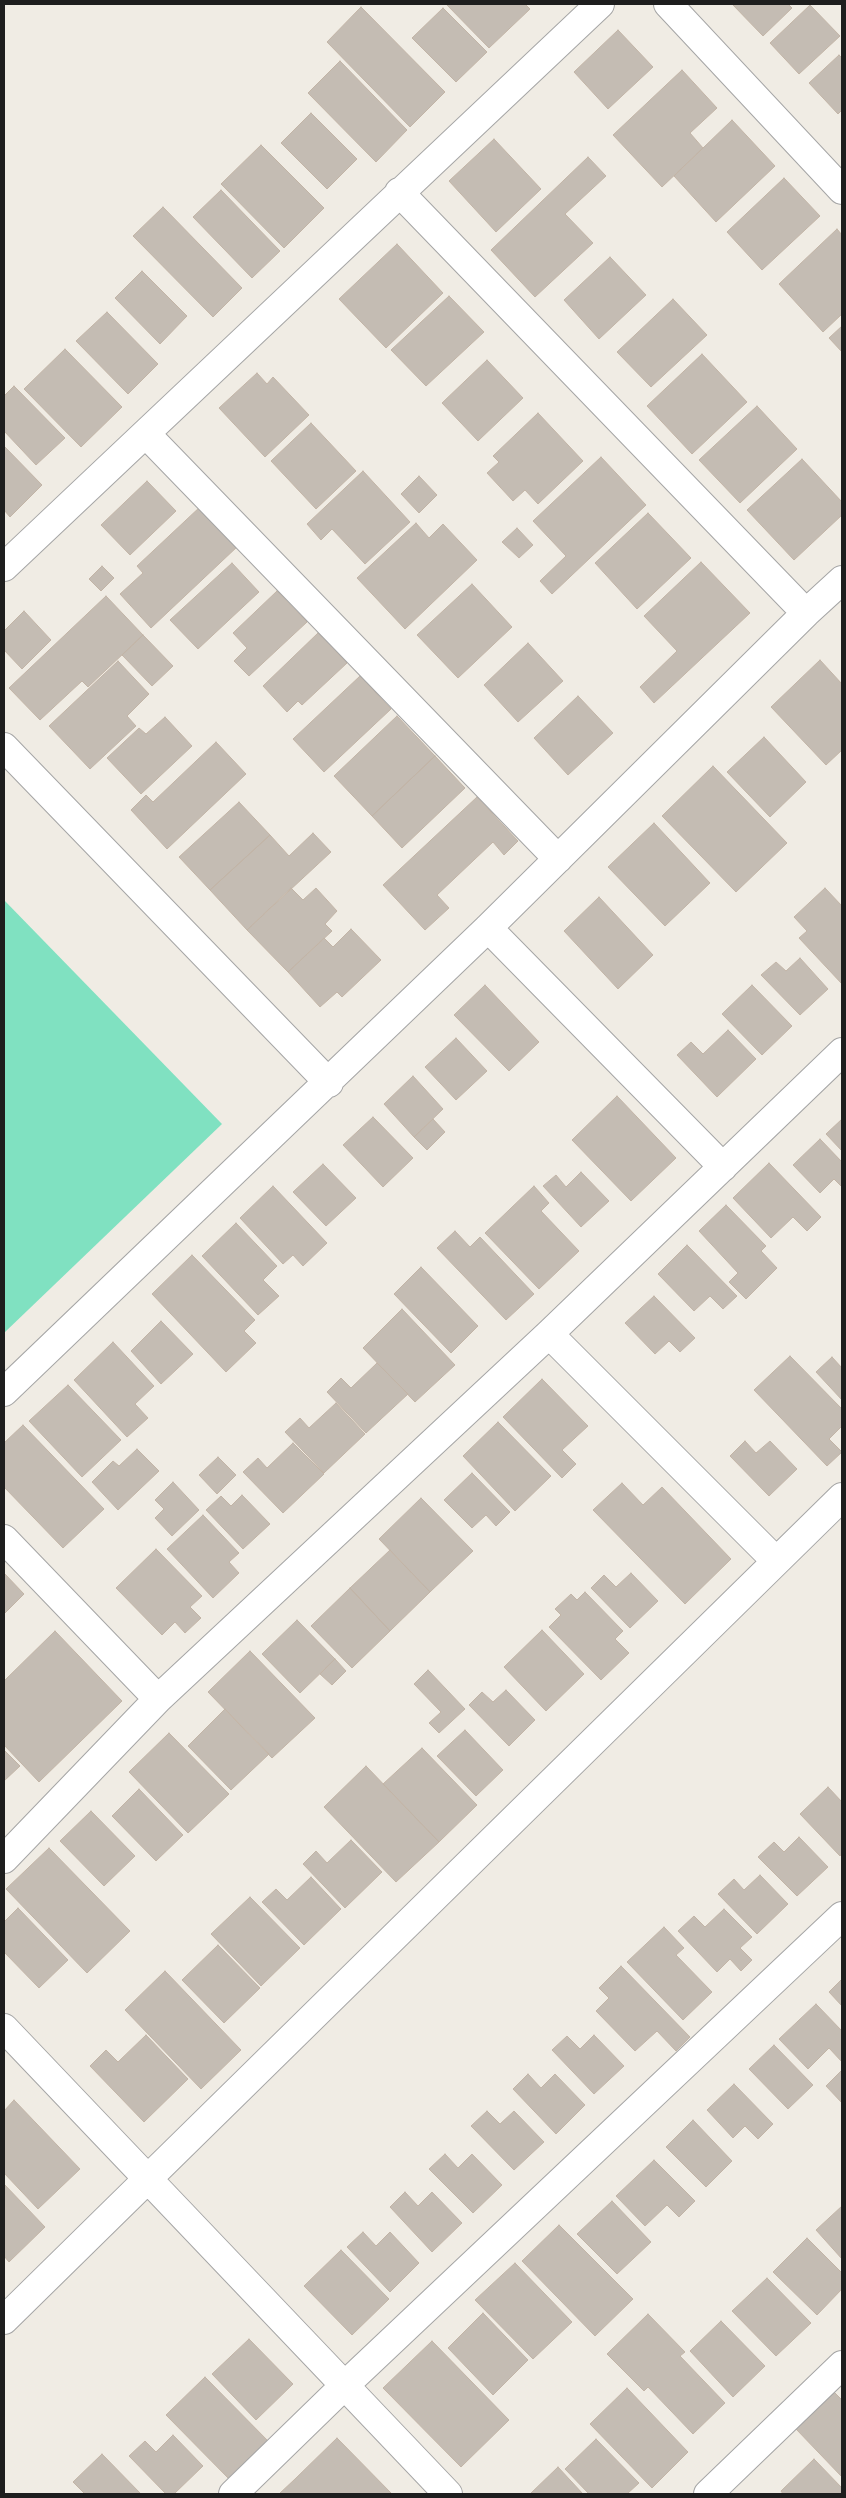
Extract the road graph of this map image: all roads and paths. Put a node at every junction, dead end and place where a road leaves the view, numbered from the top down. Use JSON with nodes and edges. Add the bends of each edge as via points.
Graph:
{"nodes":[{"id":1,"x":600,"y":4,"type":"edge"},
{"id":2,"x":668,"y":4,"type":"edge"},
{"id":3,"x":842,"y":190,"type":"edge"},
{"id":4,"x":399,"y":192,"type":"junction"},
{"id":5,"x":146,"y":434,"type":"junction"},
{"id":6,"x":4,"y":566,"type":"edge"},
{"id":7,"x":842,"y":580,"type":"edge"},
{"id":8,"x":806,"y":613,"type":"junction"},
{"id":9,"x":4,"y":748,"type":"edge"},
{"id":10,"x":558,"y":859,"type":"junction"},
{"id":11,"x":488,"y":928,"type":"junction"},
{"id":12,"x":842,"y":1052,"type":"edge"},
{"id":13,"x":329,"y":1083,"type":"junction"},
{"id":14,"x":723,"y":1167,"type":"junction"},
{"id":15,"x":549,"y":1334,"type":"junction"},
{"id":16,"x":4,"y":1392,"type":"edge"},
{"id":17,"x":842,"y":1497,"type":"edge"},
{"id":18,"x":4,"y":1540,"type":"edge"},
{"id":19,"x":776,"y":1561,"type":"junction"},
{"id":20,"x":158,"y":1699,"type":"junction"},
{"id":21,"x":4,"y":1859,"type":"edge"},
{"id":22,"x":842,"y":1916,"type":"edge"},
{"id":23,"x":4,"y":2028,"type":"edge"},
{"id":24,"x":149,"y":2178,"type":"junction"},
{"id":25,"x":4,"y":2320,"type":"edge"},
{"id":26,"x":842,"y":2365,"type":"edge"},
{"id":27,"x":344,"y":2386,"type":"junction"},
{"id":28,"x":233,"y":2494,"type":"edge"},
{"id":29,"x":448,"y":2494,"type":"edge"},
{"id":30,"x":708,"y":2494,"type":"edge"}],
"edges":[{"from":1,"to":4,"type":"street"},
{"from":2,"to":3,"type":"street"},
{"from":4,"to":5,"type":"street"},
{"from":4,"to":8,"type":"street"},
{"from":5,"to":6,"type":"street"},
{"from":5,"to":10,"type":"street"},
{"from":7,"to":8,"type":"street"},
{"from":8,"to":10,"type":"street"},
{"from":9,"to":13,"type":"street"},
{"from":10,"to":11,"type":"street"},
{"from":11,"to":13,"type":"street"},
{"from":11,"to":14,"type":"street"},
{"from":12,"to":14,"type":"street"},
{"from":13,"to":16,"type":"street"},
{"from":14,"to":15,"type":"street"},
{"from":15,"to":19,"type":"street"},
{"from":15,"to":20,"type":"street"},
{"from":17,"to":19,"type":"street"},
{"from":18,"to":20,"type":"street"},
{"from":19,"to":24,"type":"street"},
{"from":20,"to":21,"type":"street"},
{"from":22,"to":27,"type":"street"},
{"from":23,"to":24,"type":"street"},
{"from":24,"to":25,"type":"street"},
{"from":24,"to":27,"type":"street"},
{"from":26,"to":30,"type":"street"},
{"from":27,"to":28,"type":"street"},
{"from":27,"to":29,"type":"street"}]}
